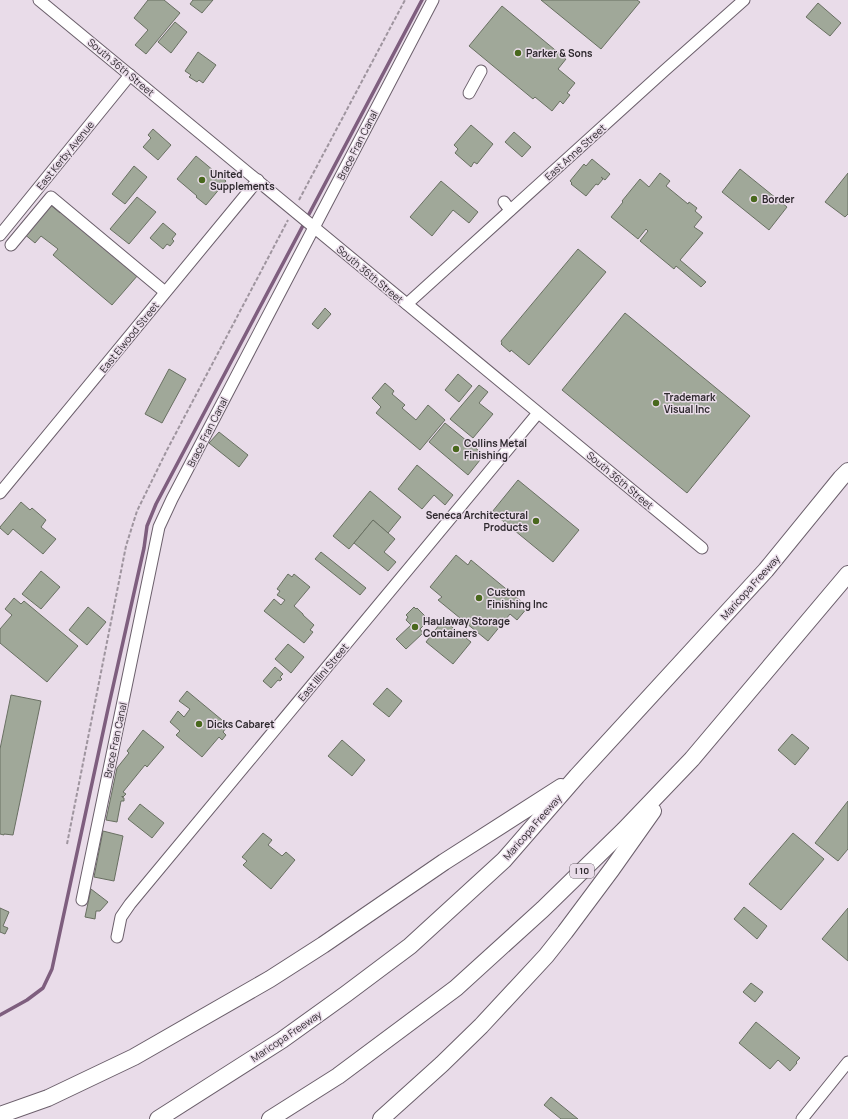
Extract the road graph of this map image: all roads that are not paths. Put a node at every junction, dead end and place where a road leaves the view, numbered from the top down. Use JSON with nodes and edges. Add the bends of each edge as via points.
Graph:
{"nodes":[{"id":1,"x":39,"y":0,"type":"edge"},
{"id":2,"x":433,"y":0,"type":"edge"},
{"id":3,"x":744,"y":0,"type":"edge"},
{"id":4,"x":481,"y":71,"type":"dead end"},
{"id":5,"x":130,"y":75,"type":"junction"},
{"id":6,"x":469,"y":93,"type":"dead end"},
{"id":7,"x":258,"y":180,"type":"junction"},
{"id":8,"x":313,"y":227,"type":"junction"},
{"id":9,"x":0,"y":235,"type":"edge"},
{"id":10,"x":11,"y":245,"type":"dead end"},
{"id":11,"x":165,"y":292,"type":"junction"},
{"id":12,"x":407,"y":304,"type":"junction"},
{"id":13,"x":538,"y":413,"type":"junction"},
{"id":14,"x":846,"y":473,"type":"edge"},
{"id":15,"x":0,"y":493,"type":"edge"},
{"id":16,"x":702,"y":548,"type":"dead end"},
{"id":17,"x":848,"y":574,"type":"edge"},
{"id":18,"x":683,"y":768,"type":"junction"},
{"id":19,"x":577,"y":776,"type":"junction"},
{"id":20,"x":82,"y":900,"type":"dead end"},
{"id":21,"x":117,"y":937,"type":"dead end"},
{"id":22,"x":848,"y":1062,"type":"edge"},
{"id":23,"x":0,"y":1115,"type":"edge"},
{"id":24,"x":158,"y":1119,"type":"edge"},
{"id":25,"x":270,"y":1119,"type":"edge"},
{"id":26,"x":381,"y":1119,"type":"edge"},
{"id":27,"x":802,"y":1119,"type":"edge"}],
"edges":[{"from":1,"to":5,"type":"street","name":"South 36th Street"},
{"from":2,"to":8,"type":"street","name":"Brace Fran Canal"},
{"from":3,"to":12,"type":"street","name":"East Anne Street","via":[[507,206]]},
{"from":4,"to":6,"type":"street"},
{"from":5,"to":7,"type":"street","name":"South 36th Street"},
{"from":5,"to":9,"type":"street","name":"East Kerby Avenue"},
{"from":7,"to":8,"type":"street","name":"South 36th Street"},
{"from":7,"to":11,"type":"street","name":"East Elwood Street"},
{"from":8,"to":12,"type":"street","name":"South 36th Street"},
{"from":8,"to":20,"type":"street","name":"Brace Fran Canal","via":[[159,527]]},
{"from":10,"to":11,"type":"street","via":[[51,197]]},
{"from":11,"to":15,"type":"street","name":"East Elwood Street"},
{"from":12,"to":13,"type":"street","name":"South 36th Street"},
{"from":13,"to":16,"type":"street","name":"South 36th Street"},
{"from":13,"to":21,"type":"street","name":"East Illini Street","via":[[130,904],[121,917]]},
{"from":14,"to":19,"type":"highway","name":"Maricopa Freeway","via":[[766,570]]},
{"from":17,"to":18,"type":"highway","number":"I 10"},
{"from":18,"to":25,"type":"highway","number":"I 10","via":[[549,904],[456,988],[338,1076]]},
{"from":18,"to":26,"type":"highway","via":[[612,869],[546,956],[481,1026]]},
{"from":19,"to":23,"type":"highway","via":[[270,980],[134,1057],[48,1098]]},
{"from":19,"to":24,"type":"highway","name":"Maricopa Freeway","via":[[504,860],[410,946],[282,1040]]},
{"from":22,"to":27,"type":"street"}]}
